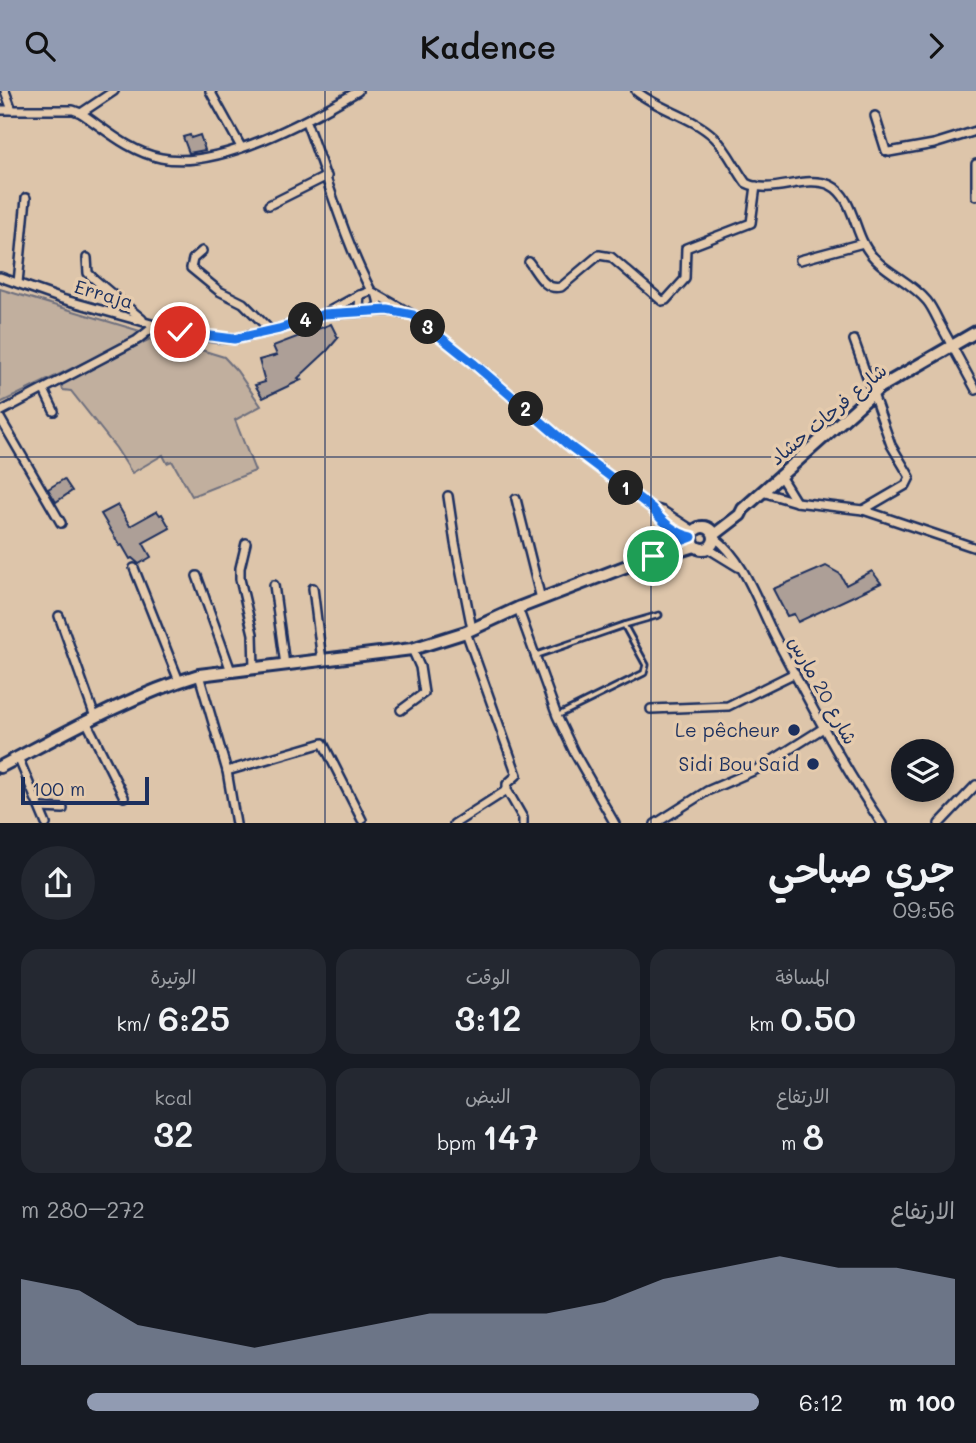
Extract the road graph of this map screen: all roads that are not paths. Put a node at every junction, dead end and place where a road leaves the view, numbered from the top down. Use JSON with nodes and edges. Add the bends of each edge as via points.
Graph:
{"nodes":[{"id":1,"x":5,"y":91,"type":"edge"},
{"id":2,"x":114,"y":91,"type":"edge"},
{"id":3,"x":210,"y":91,"type":"edge"},
{"id":4,"x":358,"y":91,"type":"edge"},
{"id":5,"x":636,"y":91,"type":"edge"},
{"id":6,"x":0,"y":110,"type":"edge"},
{"id":7,"x":12,"y":110,"type":"junction"},
{"id":8,"x":81,"y":113,"type":"junction"},
{"id":9,"x":875,"y":116,"type":"dead end"},
{"id":10,"x":306,"y":122,"type":"junction"},
{"id":11,"x":976,"y":131,"type":"edge"},
{"id":12,"x":241,"y":147,"type":"junction"},
{"id":13,"x":976,"y":164,"type":"edge"},
{"id":14,"x":327,"y":176,"type":"junction"},
{"id":15,"x":756,"y":186,"type":"junction"},
{"id":16,"x":976,"y":196,"type":"edge"},
{"id":17,"x":26,"y":198,"type":"dead end"},
{"id":18,"x":268,"y":205,"type":"dead end"},
{"id":19,"x":863,"y":243,"type":"junction"},
{"id":20,"x":202,"y":251,"type":"dead end"},
{"id":21,"x":87,"y":258,"type":"dead end"},
{"id":22,"x":800,"y":260,"type":"dead end"},
{"id":23,"x":529,"y":262,"type":"dead end"},
{"id":24,"x":0,"y":277,"type":"edge"},
{"id":25,"x":19,"y":282,"type":"junction"},
{"id":26,"x":368,"y":293,"type":"junction"},
{"id":27,"x":370,"y":311,"type":"junction"},
{"id":28,"x":324,"y":314,"type":"junction"},
{"id":29,"x":413,"y":315,"type":"junction"},
{"id":30,"x":144,"y":321,"type":"junction"},
{"id":31,"x":156,"y":325,"type":"junction"},
{"id":32,"x":271,"y":331,"type":"junction"},
{"id":33,"x":976,"y":332,"type":"edge"},
{"id":34,"x":854,"y":340,"type":"dead end"},
{"id":35,"x":952,"y":344,"type":"junction"},
{"id":36,"x":44,"y":390,"type":"junction"},
{"id":37,"x":976,"y":390,"type":"edge"},
{"id":38,"x":872,"y":395,"type":"junction"},
{"id":39,"x":54,"y":411,"type":"dead end"},
{"id":40,"x":0,"y":412,"type":"edge"},
{"id":41,"x":0,"y":418,"type":"edge"},
{"id":42,"x":780,"y":476,"type":"junction"},
{"id":43,"x":762,"y":492,"type":"junction"},
{"id":44,"x":448,"y":496,"type":"dead end"},
{"id":45,"x":516,"y":499,"type":"dead end"},
{"id":46,"x":796,"y":502,"type":"junction"},
{"id":47,"x":863,"y":510,"type":"junction"},
{"id":48,"x":61,"y":523,"type":"dead end"},
{"id":49,"x":712,"y":534,"type":"junction"},
{"id":50,"x":696,"y":540,"type":"junction"},
{"id":51,"x":246,"y":543,"type":"dead end"},
{"id":52,"x":976,"y":548,"type":"edge"},
{"id":53,"x":134,"y":568,"type":"dead end"},
{"id":54,"x":741,"y":569,"type":"junction"},
{"id":55,"x":197,"y":576,"type":"dead end"},
{"id":56,"x":274,"y":585,"type":"dead end"},
{"id":57,"x":313,"y":588,"type":"dead end"},
{"id":58,"x":541,"y":599,"type":"junction"},
{"id":59,"x":518,"y":608,"type":"junction"},
{"id":60,"x":659,"y":615,"type":"dead end"},
{"id":61,"x":60,"y":616,"type":"dead end"},
{"id":62,"x":624,"y":625,"type":"junction"},
{"id":63,"x":469,"y":630,"type":"junction"},
{"id":64,"x":412,"y":649,"type":"junction"},
{"id":65,"x":537,"y":655,"type":"junction"},
{"id":66,"x":322,"y":661,"type":"junction"},
{"id":67,"x":285,"y":665,"type":"junction"},
{"id":68,"x":254,"y":669,"type":"junction"},
{"id":69,"x":231,"y":671,"type":"junction"},
{"id":70,"x":795,"y":673,"type":"junction"},
{"id":71,"x":199,"y":675,"type":"junction"},
{"id":72,"x":179,"y":681,"type":"junction"},
{"id":73,"x":651,"y":709,"type":"dead end"},
{"id":74,"x":401,"y":710,"type":"dead end"},
{"id":75,"x":557,"y":716,"type":"junction"},
{"id":76,"x":91,"y":719,"type":"junction"},
{"id":77,"x":825,"y":727,"type":"junction"},
{"id":78,"x":18,"y":757,"type":"junction"},
{"id":79,"x":0,"y":767,"type":"edge"},
{"id":80,"x":227,"y":772,"type":"junction"},
{"id":81,"x":976,"y":785,"type":"edge"},
{"id":82,"x":507,"y":790,"type":"junction"},
{"id":83,"x":124,"y":797,"type":"dead end"},
{"id":84,"x":40,"y":809,"type":"junction"},
{"id":85,"x":63,"y":809,"type":"dead end"},
{"id":86,"x":362,"y":820,"type":"dead end"},
{"id":87,"x":46,"y":823,"type":"edge"},
{"id":88,"x":236,"y":823,"type":"edge"},
{"id":89,"x":456,"y":823,"type":"edge"},
{"id":90,"x":523,"y":823,"type":"edge"},
{"id":91,"x":614,"y":823,"type":"edge"},
{"id":92,"x":657,"y":823,"type":"edge"},
{"id":93,"x":881,"y":823,"type":"edge"},
{"id":94,"x":940,"y":823,"type":"edge"}],
"edges":[{"from":1,"to":7,"type":"street"},
{"from":2,"to":8,"type":"street"},
{"from":3,"to":12,"type":"street"},
{"from":4,"to":10,"type":"street"},
{"from":5,"to":15,"type":"street","via":[[703,129],[746,183]]},
{"from":6,"to":7,"type":"street"},
{"from":7,"to":8,"type":"street"},
{"from":8,"to":12,"type":"street","via":[[125,143],[159,158],[199,159]]},
{"from":9,"to":11,"type":"street","via":[[888,152]]},
{"from":10,"to":12,"type":"street"},
{"from":10,"to":14,"type":"street"},
{"from":13,"to":16,"type":"street"},
{"from":14,"to":18,"type":"street"},
{"from":14,"to":26,"type":"street"},
{"from":15,"to":19,"type":"street","via":[[815,183],[835,188],[842,194]]},
{"from":15,"to":23,"type":"street","via":[[751,223],[689,246],[685,279],[666,300],[604,255],[555,288],[545,283]]},
{"from":17,"to":25,"type":"street"},
{"from":19,"to":22,"type":"street"},
{"from":19,"to":35,"type":"street","via":[[881,266],[927,301]]},
{"from":20,"to":32,"type":"street","via":[[190,263],[191,268],[243,303]]},
{"from":21,"to":30,"type":"street","via":[[88,273]]},
{"from":24,"to":25,"type":"street","name":"Erraja"},
{"from":25,"to":30,"type":"street","name":"Erraja"},
{"from":26,"to":27,"type":"street","via":[[379,304]]},
{"from":26,"to":27,"type":"street","via":[[359,307]]},
{"from":26,"to":28,"type":"street"},
{"from":26,"to":29,"type":"street"},
{"from":27,"to":28,"type":"street"},
{"from":27,"to":29,"type":"street"},
{"from":28,"to":32,"type":"street","name":"Erraja"},
{"from":29,"to":50,"type":"street","via":[[567,444],[652,508],[663,511]]},
{"from":30,"to":31,"type":"street","name":"Erraja"},
{"from":31,"to":32,"type":"street","name":"Erraja","via":[[234,339]]},
{"from":31,"to":36,"type":"street"},
{"from":33,"to":35,"type":"main road","name":"شارع فرحات حشاد"},
{"from":34,"to":38,"type":"street"},
{"from":35,"to":37,"type":"street"},
{"from":35,"to":38,"type":"main road","name":"شارع فرحات حشاد"},
{"from":36,"to":39,"type":"street"},
{"from":36,"to":40,"type":"street"},
{"from":38,"to":42,"type":"main road","name":"شارع فرحات حشاد"},
{"from":38,"to":47,"type":"street","via":[[891,445],[910,477],[906,485]]},
{"from":41,"to":48,"type":"street"},
{"from":42,"to":43,"type":"main road","name":"شارع فرحات حشاد"},
{"from":42,"to":46,"type":"street"},
{"from":43,"to":46,"type":"street"},
{"from":43,"to":49,"type":"main road","name":"شارع فرحات حشاد"},
{"from":44,"to":63,"type":"street"},
{"from":45,"to":58,"type":"street"},
{"from":46,"to":47,"type":"street"},
{"from":47,"to":52,"type":"street"},
{"from":49,"to":50,"type":"main road","via":[[712,544]]},
{"from":49,"to":50,"type":"main road","via":[[702,527]]},
{"from":49,"to":54,"type":"street","name":"شارع 20 مارس","via":[[729,549]]},
{"from":50,"to":54,"type":"street"},
{"from":50,"to":58,"type":"main road","via":[[660,549],[653,556]]},
{"from":51,"to":68,"type":"street","via":[[240,579],[253,634]]},
{"from":53,"to":72,"type":"street"},
{"from":54,"to":70,"type":"street","name":"شارع 20 مارس"},
{"from":55,"to":69,"type":"street"},
{"from":56,"to":67,"type":"street"},
{"from":57,"to":66,"type":"street"},
{"from":58,"to":59,"type":"main road"},
{"from":59,"to":63,"type":"main road"},
{"from":59,"to":65,"type":"street"},
{"from":60,"to":62,"type":"lane"},
{"from":61,"to":76,"type":"street"},
{"from":62,"to":65,"type":"lane"},
{"from":62,"to":75,"type":"lane","via":[[646,665],[644,673]]},
{"from":63,"to":64,"type":"main road"},
{"from":63,"to":82,"type":"street","via":[[517,771]]},
{"from":64,"to":66,"type":"main road"},
{"from":64,"to":74,"type":"street","via":[[424,693]]},
{"from":65,"to":75,"type":"street"},
{"from":66,"to":67,"type":"main road"},
{"from":67,"to":68,"type":"main road"},
{"from":68,"to":69,"type":"main road"},
{"from":69,"to":71,"type":"main road"},
{"from":70,"to":73,"type":"street","via":[[728,706]]},
{"from":70,"to":77,"type":"street","name":"شارع 20 مارس"},
{"from":71,"to":72,"type":"main road"},
{"from":71,"to":80,"type":"street"},
{"from":72,"to":76,"type":"main road"},
{"from":75,"to":91,"type":"street"},
{"from":76,"to":78,"type":"main road"},
{"from":76,"to":83,"type":"street"},
{"from":77,"to":92,"type":"street"},
{"from":77,"to":93,"type":"street","name":"شارع 20 مارس"},
{"from":78,"to":79,"type":"main road"},
{"from":78,"to":84,"type":"street"},
{"from":80,"to":86,"type":"street","via":[[323,743]]},
{"from":80,"to":88,"type":"street"},
{"from":81,"to":94,"type":"street"},
{"from":82,"to":89,"type":"street"},
{"from":82,"to":90,"type":"street"},
{"from":84,"to":85,"type":"street"},
{"from":84,"to":87,"type":"street"}]}
